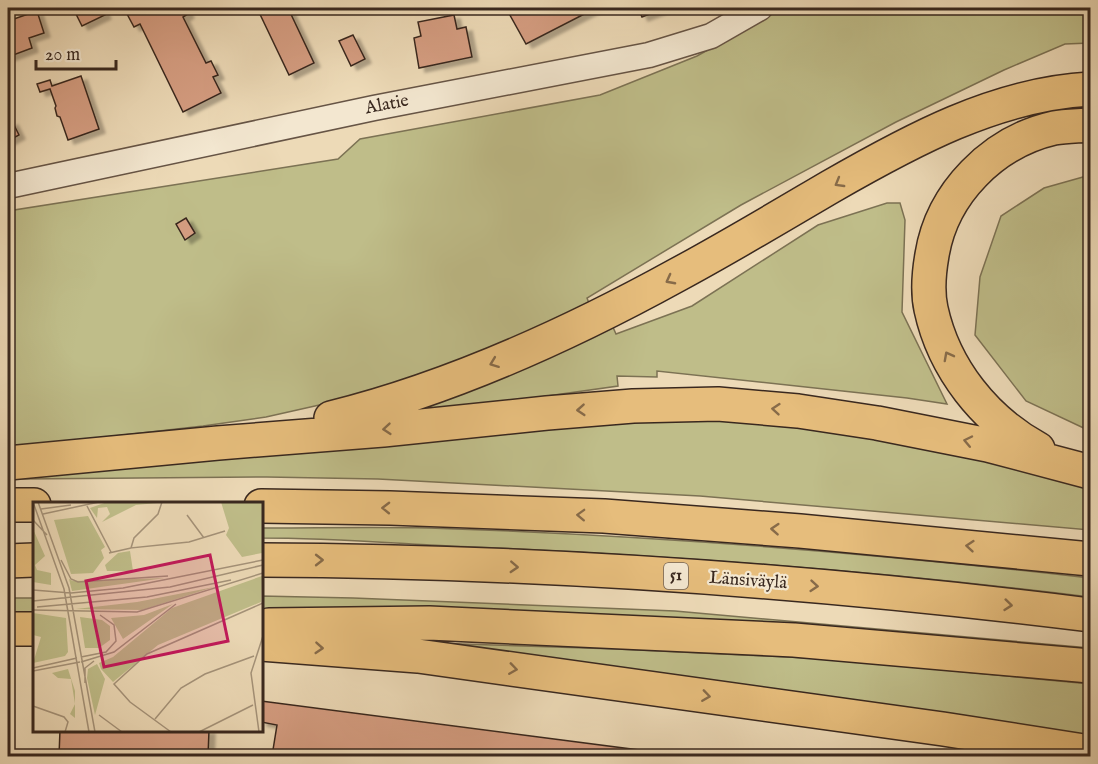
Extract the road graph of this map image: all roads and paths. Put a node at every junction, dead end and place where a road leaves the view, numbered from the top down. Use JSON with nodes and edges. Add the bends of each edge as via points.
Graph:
{"nodes":[{"id":1,"x":760,"y":8,"type":"edge"},
{"id":2,"x":1090,"y":88,"type":"edge"},
{"id":3,"x":1090,"y":125,"type":"edge"},
{"id":4,"x":8,"y":186,"type":"edge"},
{"id":5,"x":218,"y":443,"type":"junction"},
{"id":6,"x":8,"y":463,"type":"edge"},
{"id":7,"x":1088,"y":471,"type":"edge"},
{"id":8,"x":8,"y":505,"type":"edge"},
{"id":9,"x":33,"y":505,"type":"edge"},
{"id":10,"x":262,"y":506,"type":"edge"},
{"id":11,"x":1090,"y":559,"type":"edge"},
{"id":12,"x":33,"y":560,"type":"edge"},
{"id":13,"x":262,"y":560,"type":"edge"},
{"id":14,"x":8,"y":561,"type":"edge"},
{"id":15,"x":1090,"y":615,"type":"edge"},
{"id":16,"x":262,"y":626,"type":"edge"},
{"id":17,"x":8,"y":629,"type":"edge"},
{"id":18,"x":33,"y":629,"type":"edge"},
{"id":19,"x":262,"y":644,"type":"edge"},
{"id":20,"x":1090,"y":666,"type":"edge"},
{"id":21,"x":1090,"y":752,"type":"edge"}],
"edges":[{"from":1,"to":4,"type":"street","name":"Alatie","via":[[711,36],[649,55],[374,108]]},
{"from":2,"to":5,"type":"highway","one_way":true,"via":[[1031,98],[940,129],[890,153],[669,280],[524,352],[386,405]]},
{"from":7,"to":3,"type":"highway","one_way":true,"via":[[1005,429],[976,399],[941,343],[928,286],[940,223],[953,198],[980,166],[1021,141],[1053,128]]},
{"from":5,"to":6,"type":"highway"},
{"from":7,"to":5,"type":"highway","one_way":true,"via":[[988,445],[877,423],[718,404],[622,407]]},
{"from":8,"to":9,"type":"highway"},
{"from":11,"to":10,"type":"highway","one_way":true,"via":[[603,516]]},
{"from":12,"to":14,"type":"highway"},
{"from":13,"to":15,"type":"highway","name":"Länsiväylä","number":"51","one_way":true,"via":[[394,560],[794,584]]},
{"from":16,"to":20,"type":"highway","via":[[429,623],[771,639]]},
{"from":17,"to":18,"type":"highway"},
{"from":19,"to":21,"type":"highway","one_way":true,"via":[[418,656]]}]}
